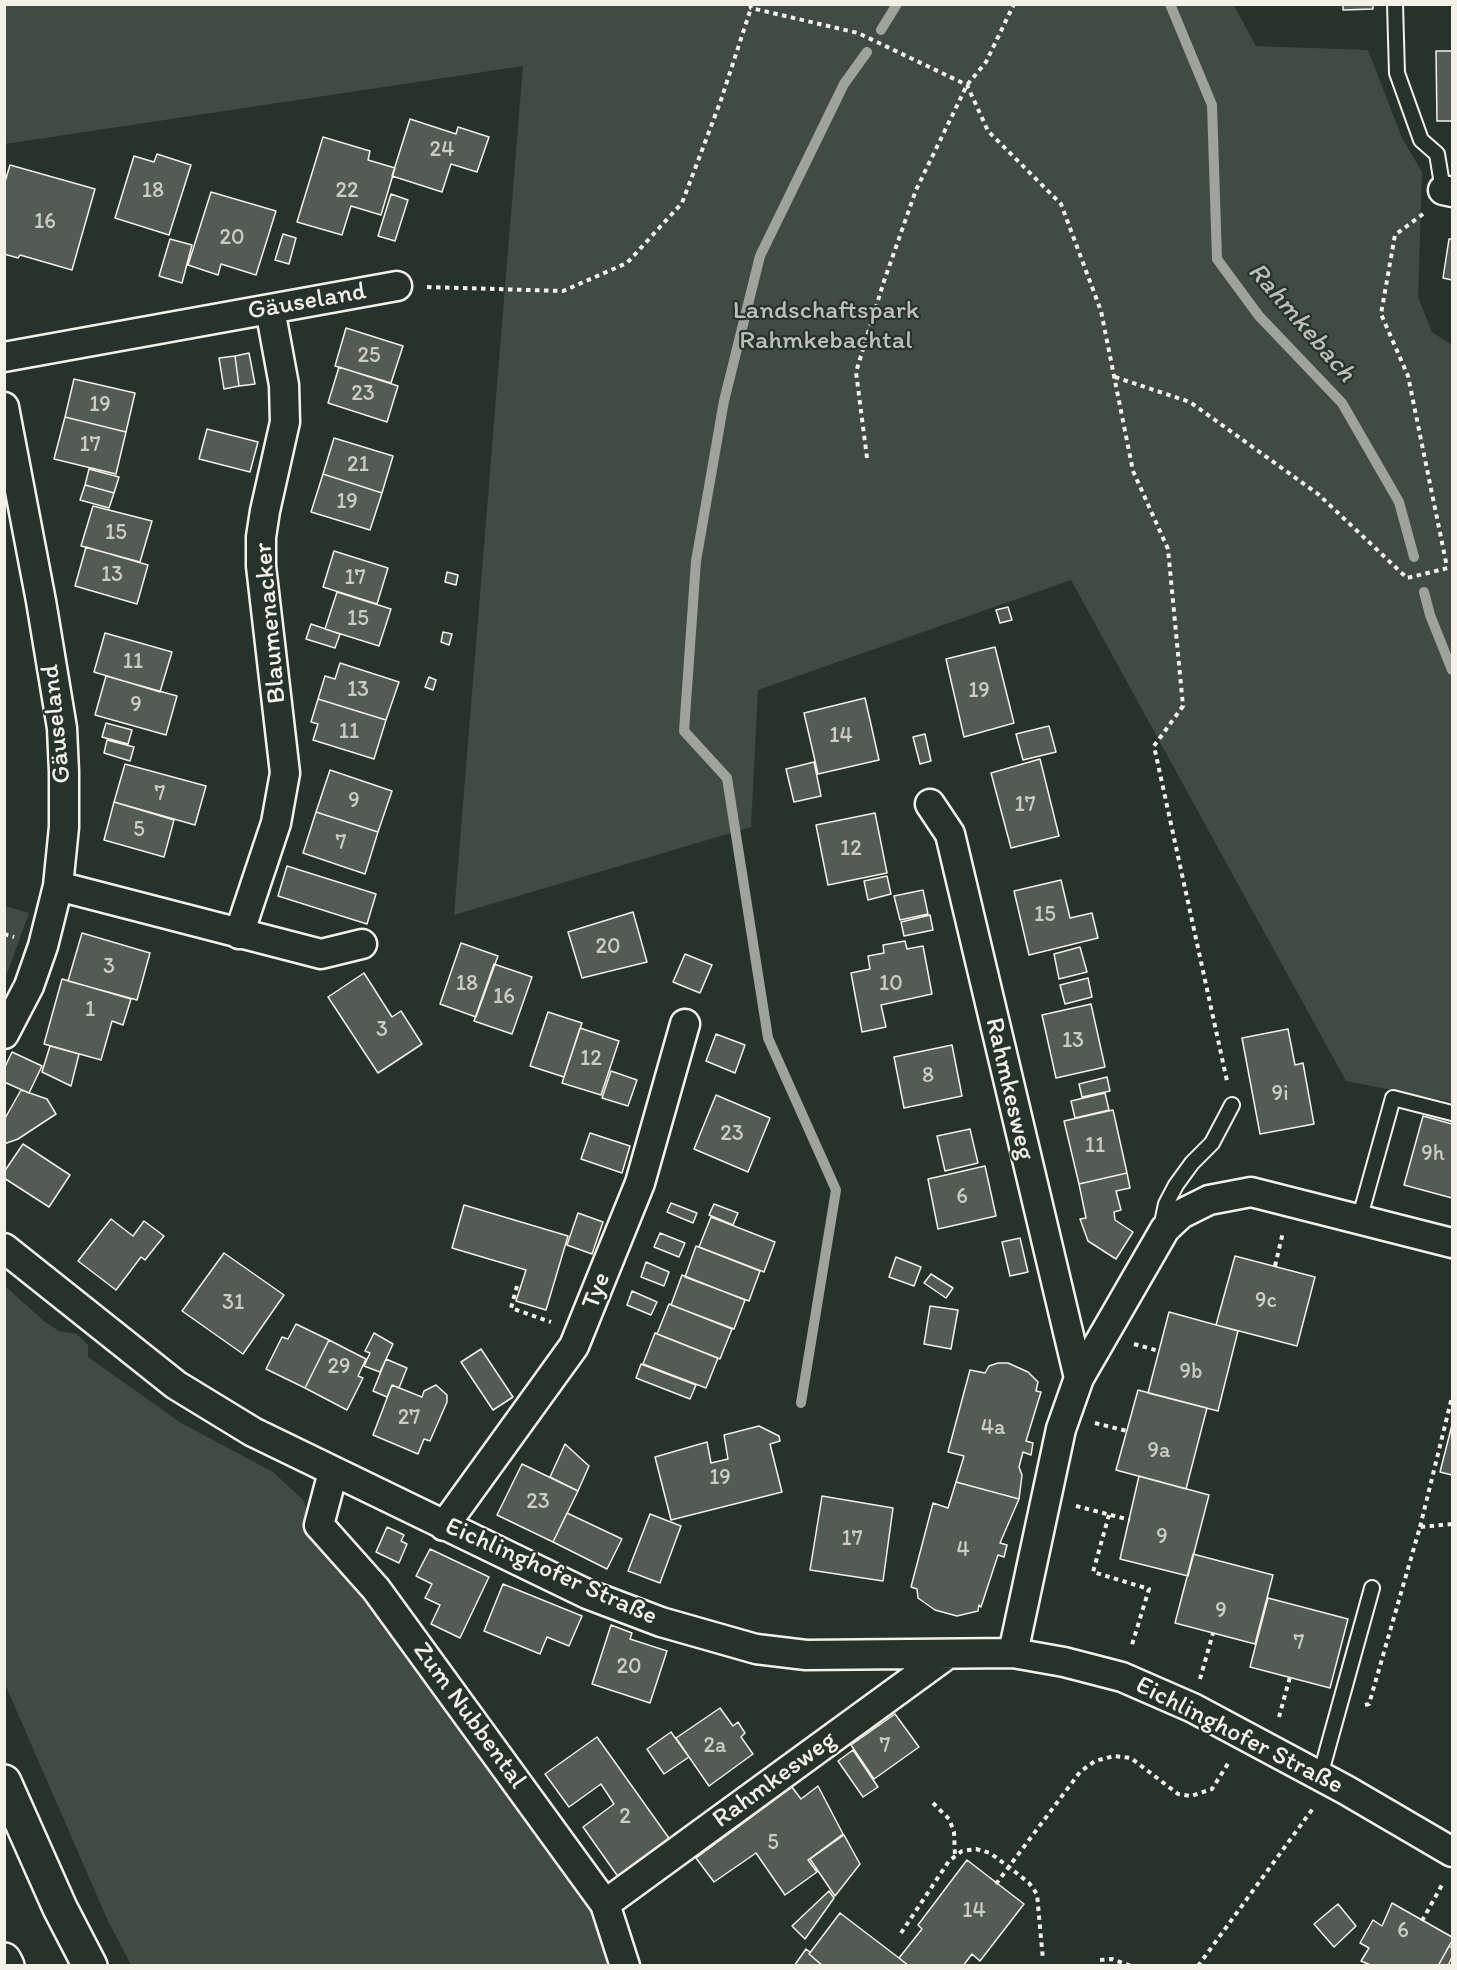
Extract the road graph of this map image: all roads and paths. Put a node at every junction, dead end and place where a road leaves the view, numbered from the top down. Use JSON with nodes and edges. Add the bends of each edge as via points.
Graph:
{"nodes":[{"id":1,"x":1014,"y":4,"type":"edge"},
{"id":2,"x":1395,"y":4,"type":"edge"},
{"id":3,"x":751,"y":6,"type":"edge"},
{"id":4,"x":967,"y":85,"type":"junction"},
{"id":5,"x":1448,"y":191,"type":"edge"},
{"id":6,"x":397,"y":286,"type":"joint"},
{"id":7,"x":270,"y":309,"type":"junction"},
{"id":8,"x":4,"y":357,"type":"edge"},
{"id":9,"x":1114,"y":376,"type":"junction"},
{"id":10,"x":4,"y":407,"type":"edge"},
{"id":11,"x":867,"y":458,"type":"dead end"},
{"id":12,"x":1447,"y":567,"type":"junction"},
{"id":13,"x":1452,"y":567,"type":"edge"},
{"id":14,"x":930,"y":804,"type":"dead end"},
{"id":15,"x":58,"y":886,"type":"junction"},
{"id":16,"x":239,"y":934,"type":"junction"},
{"id":17,"x":362,"y":944,"type":"dead end"},
{"id":18,"x":685,"y":1024,"type":"dead end"},
{"id":19,"x":4,"y":1034,"type":"edge"},
{"id":20,"x":1232,"y":1105,"type":"joint"},
{"id":21,"x":1452,"y":1113,"type":"edge"},
{"id":22,"x":1359,"y":1220,"type":"junction"},
{"id":23,"x":1165,"y":1229,"type":"junction"},
{"id":24,"x":1452,"y":1243,"type":"edge"},
{"id":25,"x":4,"y":1248,"type":"edge"},
{"id":26,"x":517,"y":1286,"type":"dead end"},
{"id":27,"x":580,"y":1332,"type":"junction"},
{"id":28,"x":1079,"y":1378,"type":"junction"},
{"id":29,"x":1452,"y":1397,"type":"edge"},
{"id":30,"x":333,"y":1472,"type":"junction"},
{"id":31,"x":1045,"y":1497,"type":"junction"},
{"id":32,"x":1109,"y":1515,"type":"junction"},
{"id":33,"x":1130,"y":1520,"type":"dead end"},
{"id":34,"x":1452,"y":1524,"type":"edge"},
{"id":35,"x":444,"y":1526,"type":"junction"},
{"id":36,"x":1420,"y":1527,"type":"junction"},
{"id":37,"x":1372,"y":1588,"type":"dead end"},
{"id":38,"x":1213,"y":1633,"type":"dead end"},
{"id":39,"x":1013,"y":1653,"type":"junction"},
{"id":40,"x":945,"y":1656,"type":"junction"},
{"id":41,"x":1203,"y":1667,"type":"dead end"},
{"id":42,"x":1122,"y":1677,"type":"junction"},
{"id":43,"x":1290,"y":1677,"type":"dead end"},
{"id":44,"x":1281,"y":1707,"type":"dead end"},
{"id":45,"x":1338,"y":1712,"type":"junction"},
{"id":46,"x":1246,"y":1737,"type":"junction"},
{"id":47,"x":1325,"y":1778,"type":"junction"},
{"id":48,"x":4,"y":1782,"type":"edge"},
{"id":49,"x":933,"y":1803,"type":"dead end"},
{"id":50,"x":1452,"y":1852,"type":"edge"},
{"id":51,"x":955,"y":1856,"type":"junction"},
{"id":52,"x":1009,"y":1867,"type":"junction"},
{"id":53,"x":996,"y":1884,"type":"dead end"},
{"id":54,"x":1443,"y":1884,"type":"dead end"},
{"id":55,"x":605,"y":1904,"type":"junction"},
{"id":56,"x":1422,"y":1921,"type":"dead end"},
{"id":57,"x":901,"y":1933,"type":"dead end"},
{"id":58,"x":4,"y":1960,"type":"edge"},
{"id":59,"x":1043,"y":1960,"type":"dead end"},
{"id":60,"x":1100,"y":1960,"type":"dead end"},
{"id":61,"x":7,"y":1965,"type":"edge"},
{"id":62,"x":90,"y":1965,"type":"edge"},
{"id":63,"x":625,"y":1965,"type":"edge"},
{"id":64,"x":1131,"y":1965,"type":"edge"},
{"id":65,"x":1198,"y":1965,"type":"edge"}],
"edges":[{"from":1,"to":4,"type":"path","via":[[986,62]]},
{"from":2,"to":5,"type":"lane","via":[[1397,73],[1421,140],[1437,154]]},
{"from":3,"to":4,"type":"path","via":[[858,33]]},
{"from":3,"to":6,"type":"path","via":[[682,203],[627,263],[562,291]]},
{"from":4,"to":9,"type":"path","via":[[988,131],[1061,204],[1101,311]]},
{"from":4,"to":11,"type":"path","via":[[916,190],[856,372]]},
{"from":5,"to":12,"type":"path","via":[[1419,219],[1395,235],[1381,314],[1408,376]]},
{"from":6,"to":7,"type":"street","name":"Gäuseland"},
{"from":7,"to":8,"type":"street","name":"Gäuseland"},
{"from":7,"to":16,"type":"street","name":"Blaumenacker","via":[[284,385],[285,422],[262,529],[261,566],[285,773],[276,823]]},
{"from":9,"to":12,"type":"path","via":[[1190,402],[1318,494],[1407,578]]},
{"from":9,"to":20,"type":"path","via":[[1133,471],[1168,549],[1183,706],[1154,746]]},
{"from":10,"to":15,"type":"street","name":"Gäuseland","via":[[62,728],[64,827]]},
{"from":12,"to":13,"type":"path"},
{"from":14,"to":28,"type":"street","name":"Rahmkesweg","via":[[950,834]]},
{"from":15,"to":16,"type":"street"},
{"from":15,"to":19,"type":"street","name":"Gäuseland","via":[[32,976]]},
{"from":16,"to":17,"type":"street","via":[[321,954]]},
{"from":18,"to":27,"type":"street","name":"Tye","via":[[640,1183]]},
{"from":20,"to":23,"type":"lane","via":[[1212,1143],[1176,1185],[1166,1204]]},
{"from":21,"to":22,"type":"lane","via":[[1393,1098]]},
{"from":22,"to":23,"type":"street","via":[[1242,1192],[1194,1206]]},
{"from":22,"to":24,"type":"street"},
{"from":23,"to":28,"type":"street"},
{"from":25,"to":30,"type":"street","name":"Eichlinghofer Straße","via":[[176,1385],[253,1432]]},
{"from":26,"to":27,"type":"path","via":[[511,1308]]},
{"from":27,"to":35,"type":"street","name":"Tye","via":[[555,1375]]},
{"from":28,"to":31,"type":"street","via":[[1061,1429]]},
{"from":29,"to":36,"type":"path"},
{"from":30,"to":35,"type":"street","name":"Eichlinghofer Straße"},
{"from":30,"to":55,"type":"street","name":"Zum Nubbental","via":[[320,1525],[382,1597]]},
{"from":31,"to":32,"type":"path"},
{"from":31,"to":39,"type":"street"},
{"from":32,"to":33,"type":"path"},
{"from":32,"to":42,"type":"path","via":[[1093,1572],[1149,1589]]},
{"from":34,"to":36,"type":"path"},
{"from":35,"to":40,"type":"street","name":"Eichlinghofer Straße","via":[[587,1594],[730,1643],[806,1655]]},
{"from":36,"to":45,"type":"path","via":[[1369,1704]]},
{"from":37,"to":45,"type":"lane"},
{"from":38,"to":41,"type":"path"},
{"from":39,"to":40,"type":"street","name":"Eichlinghofer Straße"},
{"from":39,"to":42,"type":"street","name":"Eichlinghofer Straße"},
{"from":40,"to":55,"type":"street","name":"Rahmkesweg"},
{"from":42,"to":46,"type":"street","name":"Eichlinghofer Straße"},
{"from":43,"to":44,"type":"path"},
{"from":45,"to":47,"type":"lane"},
{"from":46,"to":47,"type":"street","name":"Eichlinghofer Straße"},
{"from":46,"to":52,"type":"path","via":[[1212,1789],[1191,1796],[1178,1794],[1131,1758],[1114,1756],[1095,1761],[1080,1772]]},
{"from":47,"to":50,"type":"street","name":"Eichlinghofer Straße"},
{"from":47,"to":65,"type":"path","via":[[1315,1806]]},
{"from":48,"to":62,"type":"main road"},
{"from":49,"to":51,"type":"path","via":[[950,1819]]},
{"from":51,"to":52,"type":"path","via":[[976,1849],[990,1853]]},
{"from":51,"to":57,"type":"path"},
{"from":52,"to":53,"type":"path"},
{"from":52,"to":59,"type":"path","via":[[1037,1894]]},
{"from":54,"to":56,"type":"path"},
{"from":55,"to":63,"type":"street","name":"Zum Nubbental"},
{"from":58,"to":61,"type":"main road"},
{"from":60,"to":64,"type":"path"}]}
